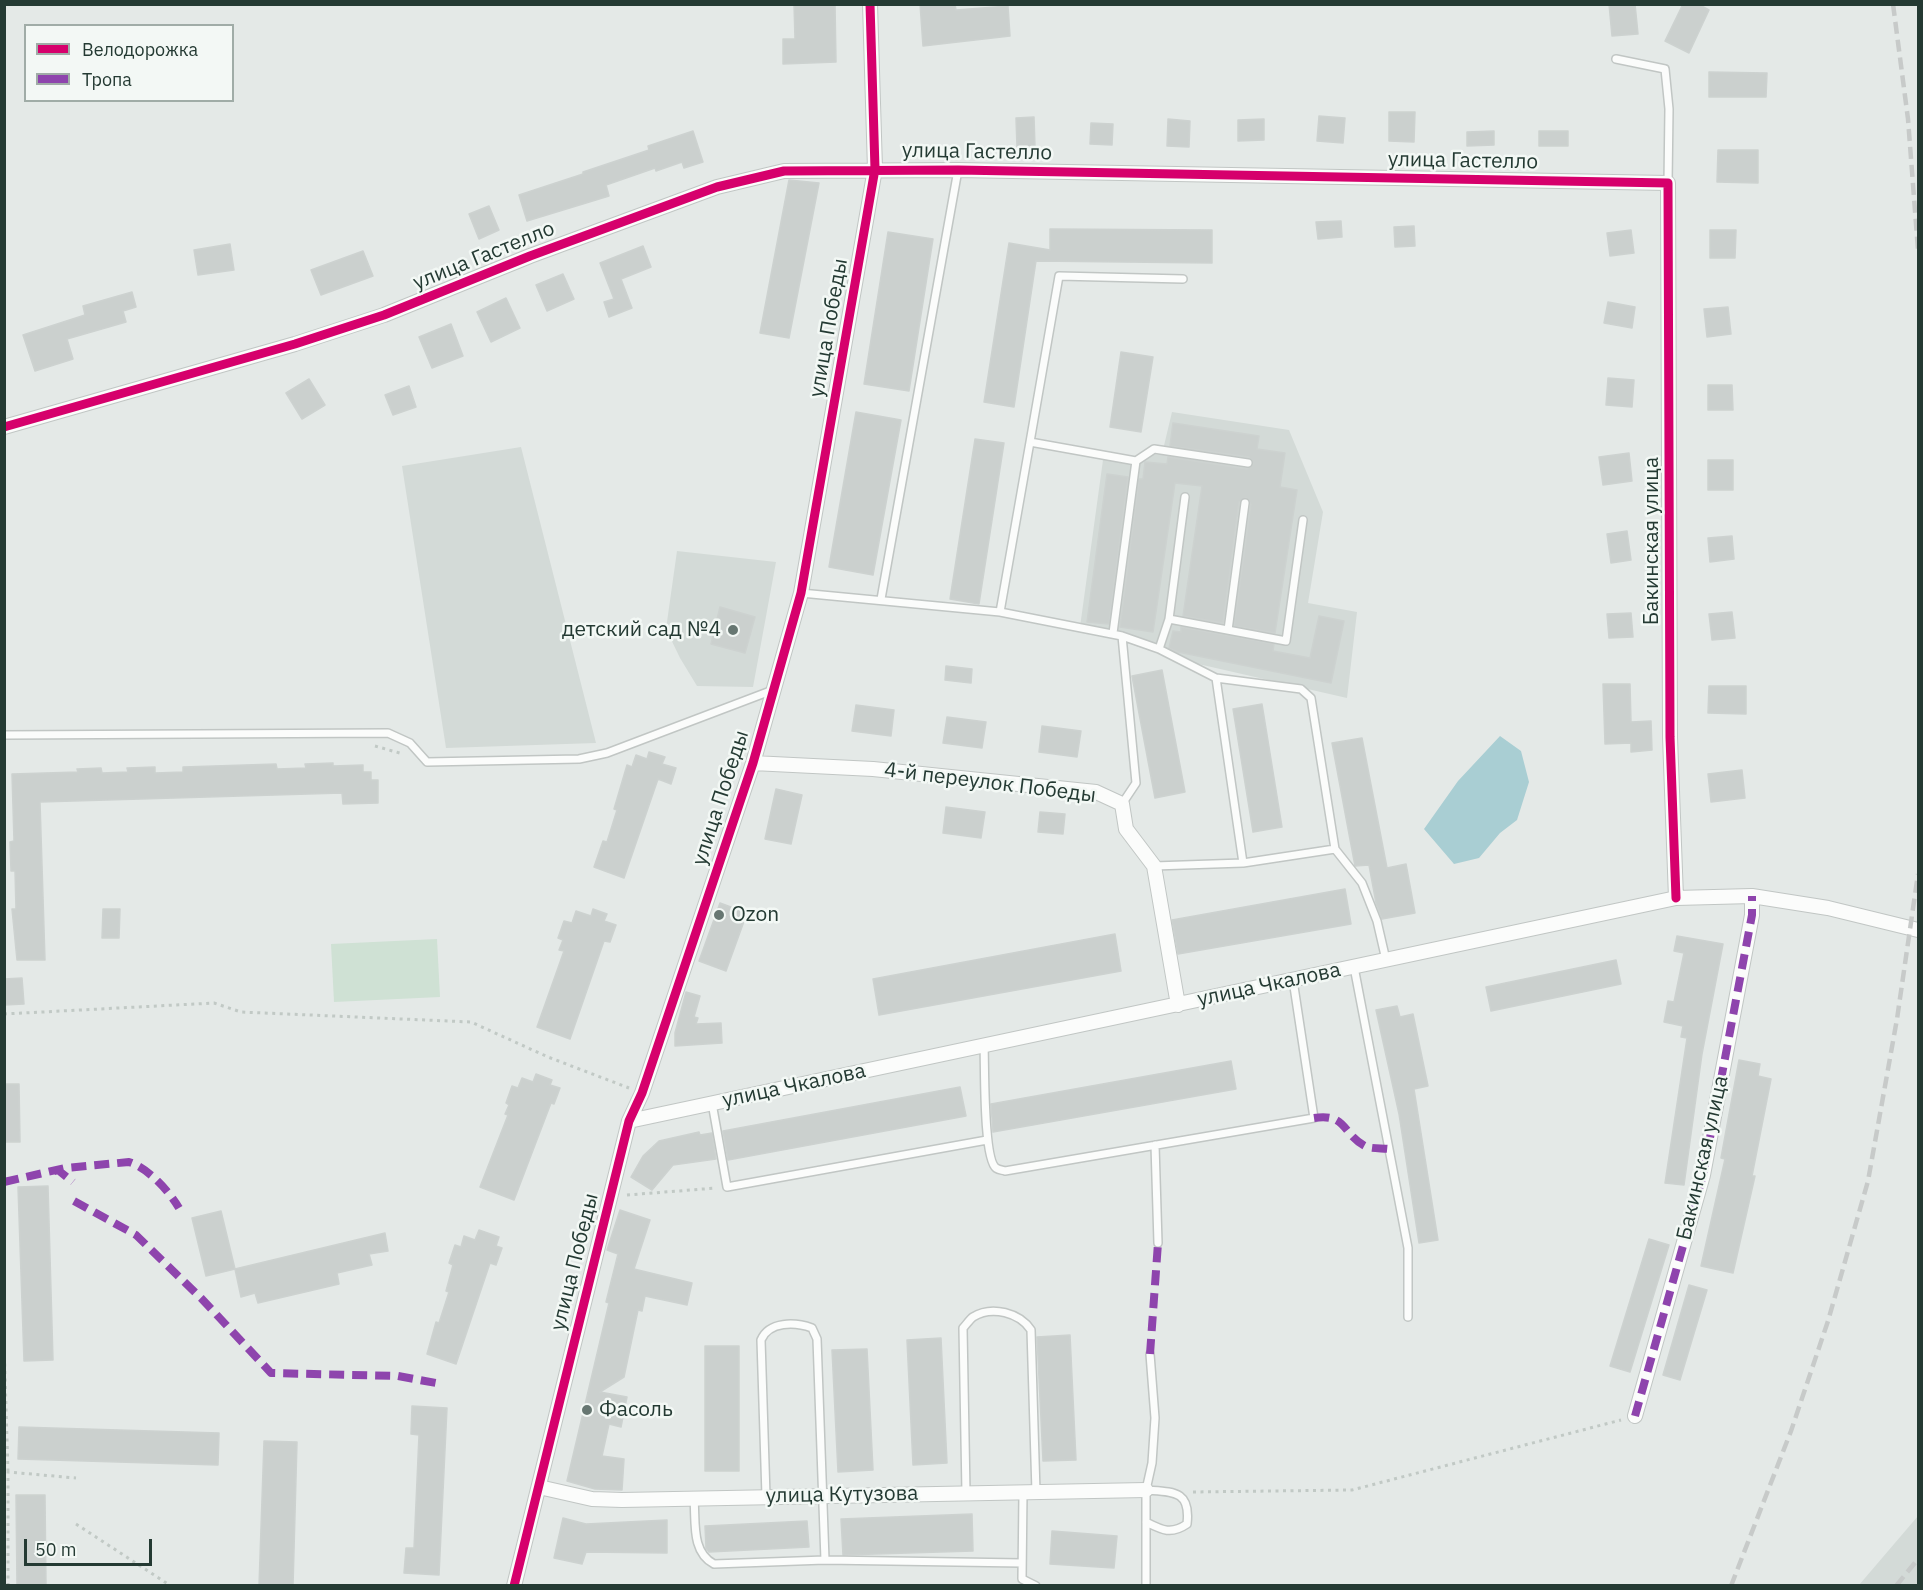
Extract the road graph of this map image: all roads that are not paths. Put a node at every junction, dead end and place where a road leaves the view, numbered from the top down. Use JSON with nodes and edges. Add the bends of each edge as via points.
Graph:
{"nodes":[{"id":1,"x":870,"y":4,"type":"edge"},
{"id":2,"x":1616,"y":59,"type":"dead end"},
{"id":3,"x":875,"y":169,"type":"junction"},
{"id":4,"x":958,"y":170,"type":"junction"},
{"id":5,"x":1668,"y":183,"type":"junction"},
{"id":6,"x":1183,"y":279,"type":"dead end"},
{"id":7,"x":4,"y":427,"type":"edge"},
{"id":8,"x":1030,"y":442,"type":"junction"},
{"id":9,"x":1136,"y":461,"type":"junction"},
{"id":10,"x":1248,"y":463,"type":"dead end"},
{"id":11,"x":1185,"y":497,"type":"dead end"},
{"id":12,"x":1245,"y":503,"type":"dead end"},
{"id":13,"x":1303,"y":520,"type":"dead end"},
{"id":14,"x":801,"y":593,"type":"junction"},
{"id":15,"x":881,"y":599,"type":"junction"},
{"id":16,"x":1000,"y":612,"type":"junction"},
{"id":17,"x":1169,"y":619,"type":"junction"},
{"id":18,"x":1228,"y":630,"type":"junction"},
{"id":19,"x":1113,"y":633,"type":"junction"},
{"id":20,"x":1122,"y":636,"type":"junction"},
{"id":21,"x":1159,"y":648,"type":"junction"},
{"id":22,"x":1216,"y":678,"type":"junction"},
{"id":23,"x":772,"y":690,"type":"junction"},
{"id":24,"x":4,"y":735,"type":"edge"},
{"id":25,"x":753,"y":763,"type":"junction"},
{"id":26,"x":1122,"y":804,"type":"junction"},
{"id":27,"x":1335,"y":849,"type":"junction"},
{"id":28,"x":1243,"y":863,"type":"junction"},
{"id":29,"x":1154,"y":867,"type":"junction"},
{"id":30,"x":1752,"y":896,"type":"junction"},
{"id":31,"x":1676,"y":898,"type":"junction"},
{"id":32,"x":1915,"y":929,"type":"edge"},
{"id":33,"x":1386,"y":960,"type":"junction"},
{"id":34,"x":1354,"y":967,"type":"junction"},
{"id":35,"x":1293,"y":980,"type":"junction"},
{"id":36,"x":1178,"y":1005,"type":"junction"},
{"id":37,"x":984,"y":1046,"type":"junction"},
{"id":38,"x":712,"y":1103,"type":"junction"},
{"id":39,"x":629,"y":1121,"type":"junction"},
{"id":40,"x":987,"y":1140,"type":"junction"},
{"id":41,"x":1155,"y":1145,"type":"junction"},
{"id":42,"x":1158,"y":1243,"type":"dead end"},
{"id":43,"x":1408,"y":1317,"type":"dead end"},
{"id":44,"x":1150,"y":1354,"type":"dead end"},
{"id":45,"x":1635,"y":1416,"type":"road end"},
{"id":46,"x":539,"y":1487,"type":"junction"},
{"id":47,"x":1146,"y":1490,"type":"junction"},
{"id":48,"x":966,"y":1493,"type":"junction"},
{"id":49,"x":1029,"y":1493,"type":"junction"},
{"id":50,"x":823,"y":1494,"type":"junction"},
{"id":51,"x":766,"y":1496,"type":"junction"},
{"id":52,"x":694,"y":1499,"type":"junction"},
{"id":53,"x":1146,"y":1522,"type":"junction"},
{"id":54,"x":825,"y":1560,"type":"junction"},
{"id":55,"x":1022,"y":1563,"type":"junction"},
{"id":56,"x":514,"y":1586,"type":"edge"},
{"id":57,"x":1036,"y":1586,"type":"edge"},
{"id":58,"x":1146,"y":1586,"type":"edge"}],
"edges":[{"from":1,"to":3,"type":"street","name":"улица Победы"},
{"from":2,"to":5,"type":"lane","via":[[1665,69]]},
{"from":3,"to":4,"type":"street","name":"улица Гастелло"},
{"from":3,"to":7,"type":"street","name":"улица Гастелло","via":[[784,171],[717,187],[373,318]]},
{"from":3,"to":14,"type":"street","name":"улица Победы"},
{"from":4,"to":5,"type":"street","name":"улица Гастелло"},
{"from":4,"to":15,"type":"lane"},
{"from":5,"to":31,"type":"street","name":"Бакинская улица","via":[[1670,737]]},
{"from":6,"to":8,"type":"lane","via":[[1059,276]]},
{"from":8,"to":9,"type":"lane"},
{"from":8,"to":16,"type":"lane"},
{"from":9,"to":10,"type":"lane","via":[[1154,449]]},
{"from":9,"to":19,"type":"lane"},
{"from":11,"to":17,"type":"lane"},
{"from":12,"to":18,"type":"lane"},
{"from":13,"to":18,"type":"lane","via":[[1286,641]]},
{"from":14,"to":15,"type":"lane"},
{"from":14,"to":23,"type":"street","name":"улица Победы"},
{"from":15,"to":16,"type":"lane"},
{"from":16,"to":19,"type":"lane"},
{"from":17,"to":18,"type":"lane"},
{"from":17,"to":21,"type":"lane"},
{"from":19,"to":20,"type":"lane"},
{"from":20,"to":21,"type":"lane"},
{"from":20,"to":26,"type":"lane","via":[[1136,783]]},
{"from":21,"to":22,"type":"lane"},
{"from":22,"to":27,"type":"lane","via":[[1301,689],[1311,698]]},
{"from":22,"to":28,"type":"lane"},
{"from":23,"to":24,"type":"lane","via":[[607,753],[579,759],[427,762],[410,743],[388,734]]},
{"from":23,"to":25,"type":"street","name":"улица Победы"},
{"from":25,"to":26,"type":"street","name":"4-й переулок Победы","via":[[873,769],[1096,792]]},
{"from":25,"to":39,"type":"street","name":"улица Победы","via":[[642,1093]]},
{"from":26,"to":29,"type":"street","name":"4-й переулок Победы","via":[[1126,829]]},
{"from":27,"to":28,"type":"lane"},
{"from":27,"to":33,"type":"lane","via":[[1362,883],[1377,921]]},
{"from":28,"to":29,"type":"lane"},
{"from":29,"to":36,"type":"street","name":"4-й переулок Победы"},
{"from":30,"to":31,"type":"street","name":"улица Чкалова"},
{"from":30,"to":32,"type":"street","name":"улица Чкалова","via":[[1828,908]]},
{"from":30,"to":45,"type":"street","name":"Бакинская улица","via":[[1752,915],[1703,1174]]},
{"from":31,"to":33,"type":"street","name":"улица Чкалова"},
{"from":33,"to":34,"type":"street","name":"улица Чкалова"},
{"from":34,"to":35,"type":"street","name":"улица Чкалова"},
{"from":34,"to":43,"type":"lane","via":[[1408,1248]]},
{"from":35,"to":36,"type":"street","name":"улица Чкалова"},
{"from":35,"to":41,"type":"lane","via":[[1314,1118]]},
{"from":36,"to":37,"type":"street","name":"улица Чкалова"},
{"from":37,"to":38,"type":"street","name":"улица Чкалова"},
{"from":37,"to":40,"type":"lane"},
{"from":38,"to":39,"type":"street","name":"улица Чкалова"},
{"from":38,"to":40,"type":"lane","via":[[727,1187]]},
{"from":39,"to":46,"type":"street","name":"улица Победы"},
{"from":40,"to":41,"type":"lane","via":[[996,1168],[1005,1171]]},
{"from":41,"to":42,"type":"lane"},
{"from":44,"to":47,"type":"lane","via":[[1155,1418]]},
{"from":46,"to":52,"type":"street","name":"улица Кутузова","via":[[592,1498]]},
{"from":46,"to":56,"type":"street","name":"улица Победы"},
{"from":47,"to":49,"type":"street","name":"улица Кутузова"},
{"from":47,"to":53,"type":"lane"},
{"from":47,"to":53,"type":"lane","via":[[1174,1492],[1186,1501],[1187,1524],[1177,1531],[1166,1531]]},
{"from":48,"to":49,"type":"street","name":"улица Кутузова"},
{"from":48,"to":49,"type":"lane","via":[[963,1328],[973,1317],[991,1312],[1010,1313],[1024,1320],[1031,1330]]},
{"from":48,"to":50,"type":"street","name":"улица Кутузова"},
{"from":49,"to":55,"type":"lane"},
{"from":50,"to":51,"type":"street","name":"улица Кутузова"},
{"from":50,"to":51,"type":"lane","via":[[817,1339],[812,1328],[800,1324],[773,1326],[761,1340]]},
{"from":50,"to":54,"type":"lane"},
{"from":51,"to":52,"type":"street","name":"улица Кутузова"},
{"from":52,"to":54,"type":"lane","via":[[698,1548],[714,1564]]},
{"from":53,"to":58,"type":"lane"},
{"from":54,"to":55,"type":"lane"},
{"from":55,"to":57,"type":"lane","via":[[1022,1580]]}]}
